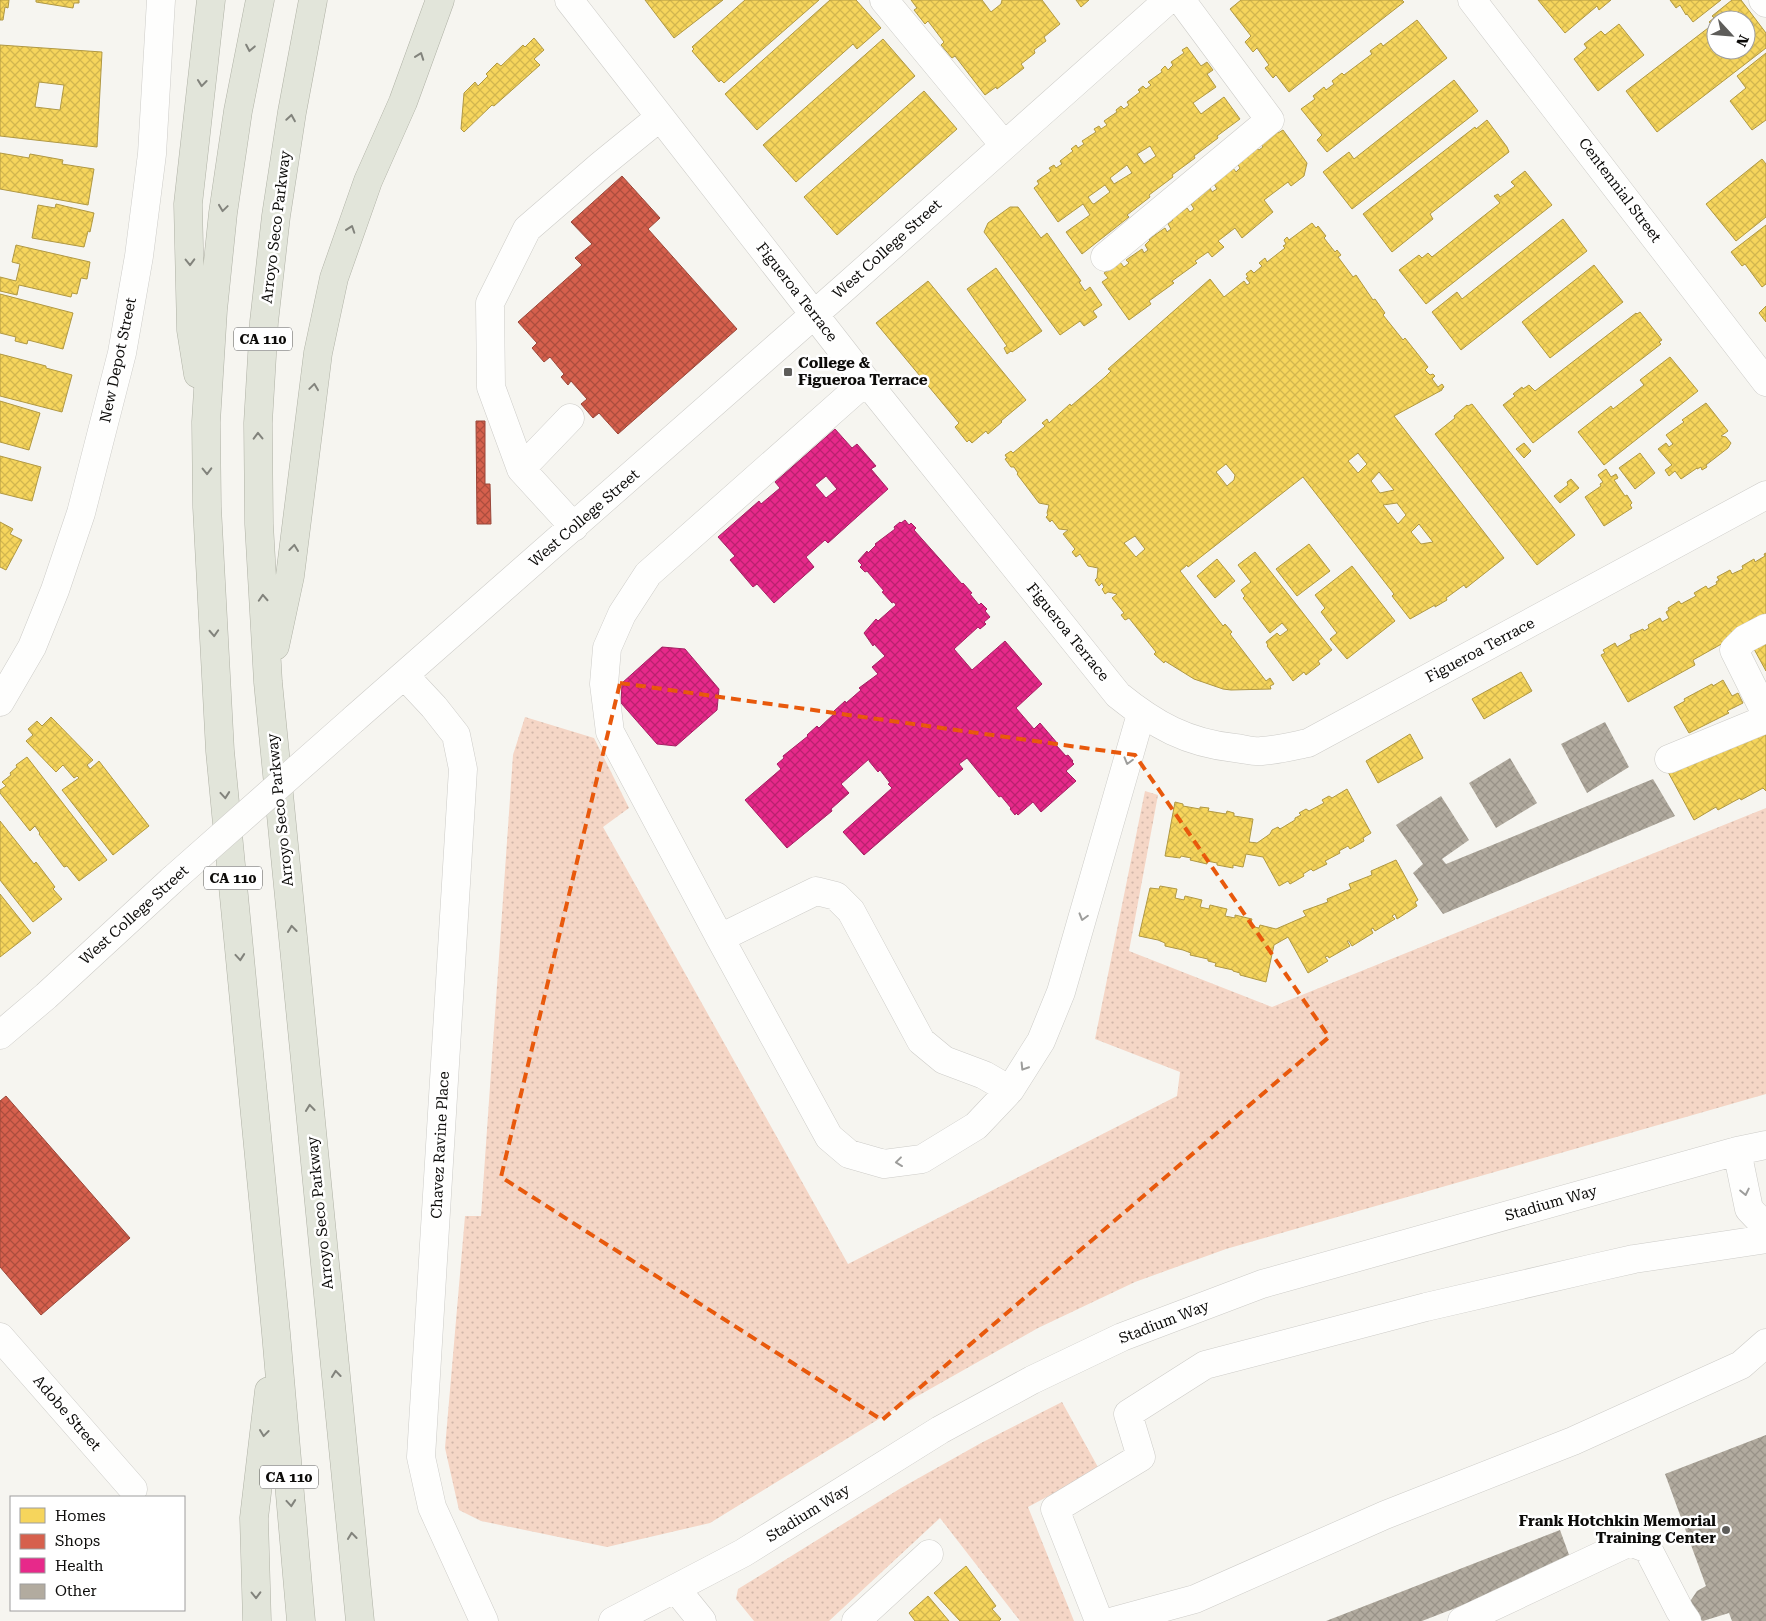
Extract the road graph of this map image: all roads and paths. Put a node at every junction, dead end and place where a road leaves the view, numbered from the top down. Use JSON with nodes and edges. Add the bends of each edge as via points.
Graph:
{"nodes":[{"id":1,"x":161,"y":0,"type":"edge"},
{"id":2,"x":211,"y":0,"type":"edge"},
{"id":3,"x":260,"y":0,"type":"edge"},
{"id":4,"x":313,"y":0,"type":"edge"},
{"id":5,"x":440,"y":0,"type":"edge"},
{"id":6,"x":569,"y":0,"type":"edge"},
{"id":7,"x":884,"y":0,"type":"edge"},
{"id":8,"x":1168,"y":0,"type":"edge"},
{"id":9,"x":1181,"y":0,"type":"edge"},
{"id":10,"x":1472,"y":0,"type":"edge"},
{"id":11,"x":1763,"y":0,"type":"edge"},
{"id":12,"x":1766,"y":3,"type":"edge"},
{"id":13,"x":660,"y":117,"type":"junction"},
{"id":14,"x":1004,"y":145,"type":"junction"},
{"id":15,"x":1105,"y":257,"type":"dead end"},
{"id":16,"x":814,"y":314,"type":"junction"},
{"id":17,"x":866,"y":381,"type":"junction"},
{"id":18,"x":1766,"y":382,"type":"edge"},
{"id":19,"x":570,"y":418,"type":"dead end"},
{"id":20,"x":206,"y":422,"type":"junction"},
{"id":21,"x":521,"y":469,"type":"junction"},
{"id":22,"x":1766,"y":495,"type":"edge"},
{"id":23,"x":574,"y":527,"type":"junction"},
{"id":24,"x":1766,"y":628,"type":"edge"},
{"id":25,"x":406,"y":676,"type":"junction"},
{"id":26,"x":268,"y":682,"type":"junction"},
{"id":27,"x":0,"y":702,"type":"edge"},
{"id":28,"x":1142,"y":714,"type":"junction"},
{"id":29,"x":1766,"y":714,"type":"edge"},
{"id":30,"x":1766,"y":719,"type":"edge"},
{"id":31,"x":1669,"y":759,"type":"dead end"},
{"id":32,"x":720,"y":938,"type":"junction"},
{"id":33,"x":0,"y":1035,"type":"edge"},
{"id":34,"x":1010,"y":1090,"type":"junction"},
{"id":35,"x":1757,"y":1153,"type":"edge"},
{"id":36,"x":1766,"y":1227,"type":"edge"},
{"id":37,"x":1766,"y":1239,"type":"edge"},
{"id":38,"x":276,"y":1333,"type":"junction"},
{"id":39,"x":0,"y":1337,"type":"edge"},
{"id":40,"x":1766,"y":1343,"type":"edge"},
{"id":41,"x":133,"y":1489,"type":"dead end"},
{"id":42,"x":929,"y":1554,"type":"dead end"},
{"id":43,"x":357,"y":1584,"type":"junction"},
{"id":44,"x":676,"y":1588,"type":"junction"},
{"id":45,"x":256,"y":1621,"type":"edge"},
{"id":46,"x":301,"y":1621,"type":"edge"},
{"id":47,"x":360,"y":1621,"type":"edge"},
{"id":48,"x":366,"y":1621,"type":"edge"},
{"id":49,"x":484,"y":1621,"type":"edge"},
{"id":50,"x":612,"y":1621,"type":"edge"},
{"id":51,"x":702,"y":1621,"type":"edge"},
{"id":52,"x":856,"y":1621,"type":"edge"},
{"id":53,"x":1099,"y":1621,"type":"edge"},
{"id":54,"x":1114,"y":1621,"type":"edge"},
{"id":55,"x":1462,"y":1621,"type":"edge"},
{"id":56,"x":1687,"y":1621,"type":"edge"}],
"edges":[{"from":1,"to":27,"type":"street","name":"New Depot Street","via":[[152,154],[122,353],[81,513],[56,590],[32,647]]},
{"from":2,"to":20,"type":"highway","one_way":true,"via":[[188,204],[191,330]]},
{"from":3,"to":20,"type":"highway","number":"CA 110","one_way":true,"via":[[222,213]]},
{"from":26,"to":4,"type":"highway","name":"Arroyo Seco Parkway","number":"CA 110","one_way":true,"via":[[259,524],[258,423],[263,332],[276,216]]},
{"from":26,"to":5,"type":"highway","one_way":true,"via":[[290,576],[318,352],[334,278],[368,181],[404,102]]},
{"from":6,"to":13,"type":"street","name":"Figueroa Terrace"},
{"from":7,"to":14,"type":"street"},
{"from":8,"to":14,"type":"street","name":"West College Street"},
{"from":9,"to":15,"type":"street","via":[[1270,120]]},
{"from":10,"to":18,"type":"street","name":"Centennial Street"},
{"from":11,"to":12,"type":"street"},
{"from":13,"to":16,"type":"street","name":"Figueroa Terrace"},
{"from":13,"to":21,"type":"street","via":[[527,229],[490,303],[491,387]]},
{"from":14,"to":16,"type":"street","name":"West College Street"},
{"from":16,"to":17,"type":"street","name":"Figueroa Terrace"},
{"from":16,"to":23,"type":"street","name":"West College Street"},
{"from":17,"to":28,"type":"street","name":"Figueroa Terrace","via":[[1118,694]]},
{"from":17,"to":32,"type":"street","via":[[648,574],[622,614],[607,648],[604,684],[610,732]]},
{"from":19,"to":21,"type":"street"},
{"from":20,"to":38,"type":"highway","number":"CA 110","one_way":true,"via":[[220,751]]},
{"from":21,"to":23,"type":"street"},
{"from":22,"to":28,"type":"street","name":"Figueroa Terrace","via":[[1308,743],[1261,751],[1222,747],[1184,737]]},
{"from":23,"to":25,"type":"street","name":"West College Street"},
{"from":24,"to":29,"type":"street","via":[[1745,639],[1734,650]]},
{"from":25,"to":33,"type":"street","name":"West College Street","bridge":true},
{"from":25,"to":49,"type":"street","name":"Chavez Ravine Place","via":[[456,735],[463,769],[421,1458],[432,1506]]},
{"from":43,"to":26,"type":"highway","name":"Arroyo Seco Parkway","number":"CA 110","one_way":true},
{"from":28,"to":34,"type":"street","one_way":true,"via":[[1061,992],[1041,1041]]},
{"from":30,"to":31,"type":"street"},
{"from":32,"to":34,"type":"street","via":[[816,891],[836,896],[851,911],[920,1041],[944,1060],[984,1075]]},
{"from":34,"to":32,"type":"street","one_way":true,"via":[[976,1126],[922,1159],[884,1164],[849,1154],[830,1137]]},
{"from":35,"to":36,"type":"street","one_way":true,"via":[[1749,1209]]},
{"from":35,"to":44,"type":"street","name":"Stadium Way","via":[[1262,1284],[1122,1337],[1032,1380],[940,1430],[743,1554]]},
{"from":37,"to":53,"type":"street","via":[[1602,1266],[1426,1307],[1205,1365],[1128,1414],[1141,1457],[1055,1509]]},
{"from":38,"to":45,"type":"highway","one_way":true,"via":[[254,1518]]},
{"from":38,"to":46,"type":"highway","number":"CA 110","one_way":true},
{"from":39,"to":41,"type":"street","name":"Adobe Street"},
{"from":40,"to":54,"type":"street","via":[[1741,1365],[1573,1441],[1385,1515],[1195,1600]]},
{"from":42,"to":52,"type":"street"},
{"from":43,"to":47,"type":"highway","name":"Arroyo Seco Parkway","number":"CA 110"},
{"from":43,"to":48,"type":"highway"},
{"from":44,"to":50,"type":"street","name":"Stadium Way"},
{"from":44,"to":51,"type":"street"},
{"from":55,"to":56,"type":"street","via":[[1630,1542],[1648,1549]]}]}
